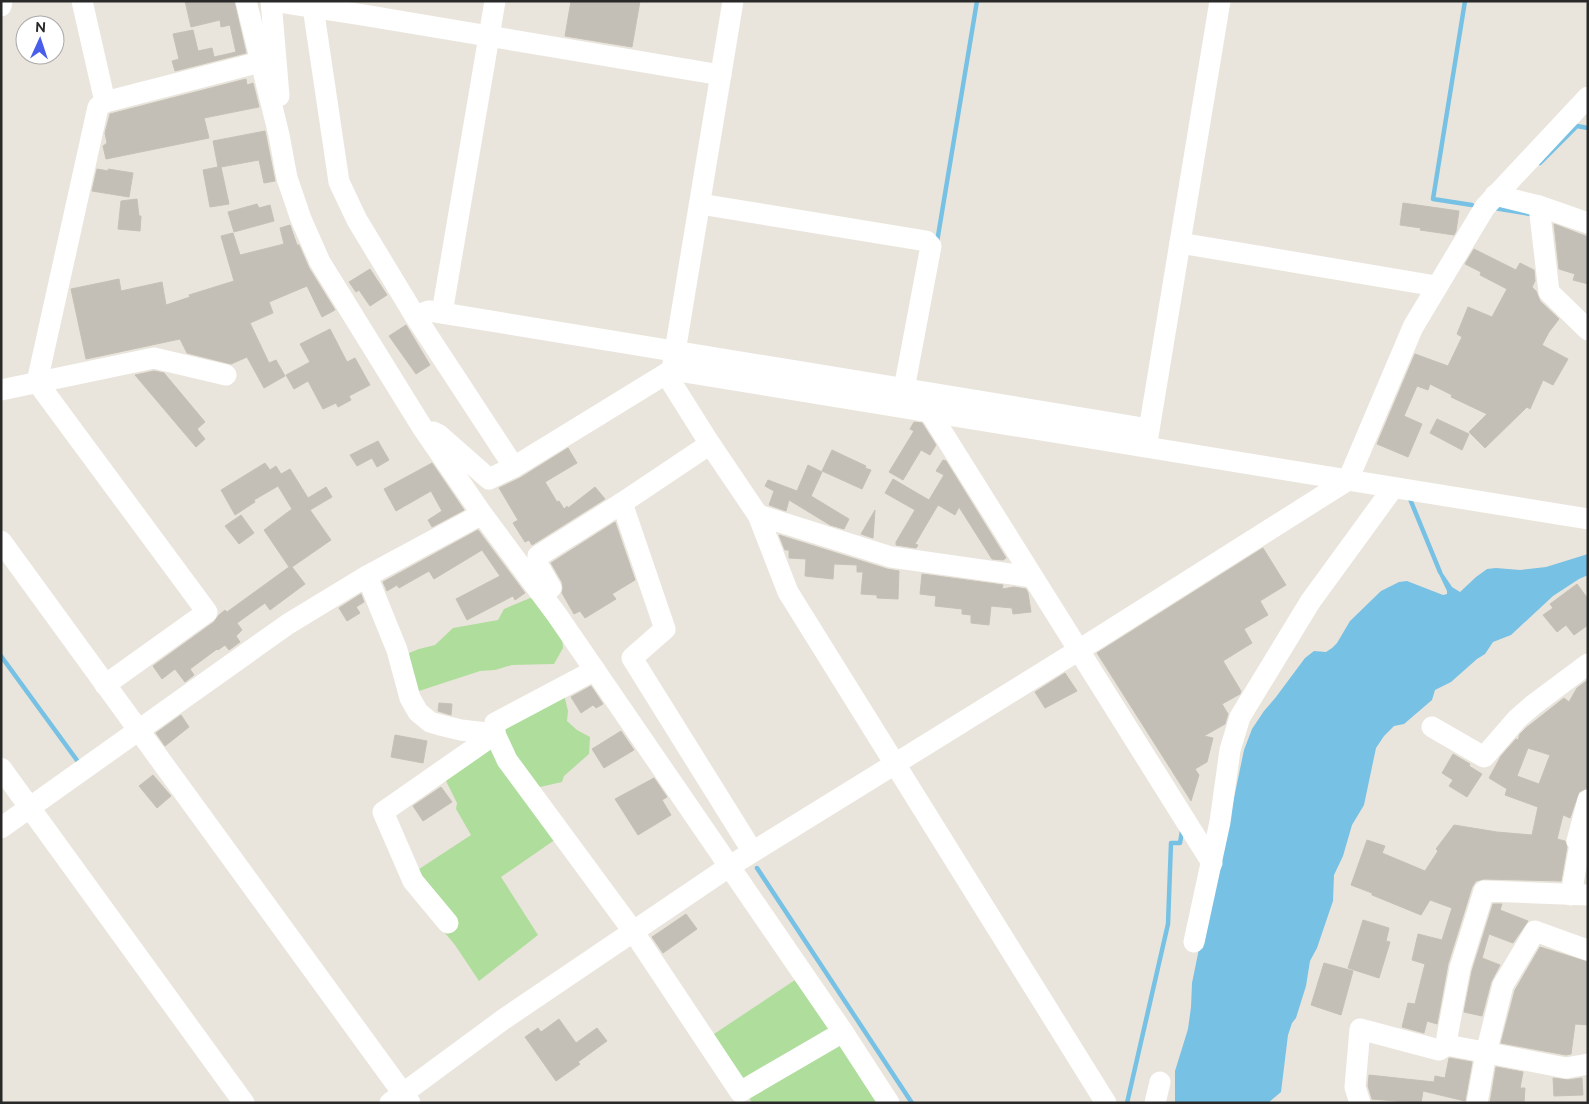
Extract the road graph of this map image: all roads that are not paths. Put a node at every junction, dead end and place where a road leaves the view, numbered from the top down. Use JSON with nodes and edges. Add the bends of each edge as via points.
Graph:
{"nodes":[{"id":1,"x":2,"y":1,"type":"edge"},
{"id":2,"x":82,"y":1,"type":"edge"},
{"id":3,"x":246,"y":1,"type":"edge"},
{"id":4,"x":272,"y":1,"type":"edge"},
{"id":5,"x":480,"y":1,"type":"edge"},
{"id":6,"x":495,"y":1,"type":"edge"},
{"id":7,"x":733,"y":1,"type":"edge"},
{"id":8,"x":1220,"y":1,"type":"edge"},
{"id":9,"x":314,"y":5,"type":"edge"},
{"id":10,"x":1,"y":6,"type":"edge"},
{"id":11,"x":365,"y":8,"type":"edge"},
{"id":12,"x":482,"y":36,"type":"junction"},
{"id":13,"x":260,"y":62,"type":"junction"},
{"id":14,"x":721,"y":75,"type":"junction"},
{"id":15,"x":1588,"y":97,"type":"edge"},
{"id":16,"x":269,"y":98,"type":"junction"},
{"id":17,"x":105,"y":102,"type":"junction"},
{"id":18,"x":1495,"y":195,"type":"junction"},
{"id":19,"x":700,"y":204,"type":"junction"},
{"id":20,"x":1539,"y":206,"type":"junction"},
{"id":21,"x":1588,"y":224,"type":"edge"},
{"id":22,"x":1180,"y":243,"type":"junction"},
{"id":23,"x":1436,"y":286,"type":"junction"},
{"id":24,"x":429,"y":313,"type":"junction"},
{"id":25,"x":1588,"y":330,"type":"edge"},
{"id":26,"x":671,"y":365,"type":"junction"},
{"id":27,"x":226,"y":375,"type":"dead end"},
{"id":28,"x":37,"y":382,"type":"junction"},
{"id":29,"x":904,"y":389,"type":"junction"},
{"id":30,"x":1,"y":390,"type":"edge"},
{"id":31,"x":929,"y":411,"type":"junction"},
{"id":32,"x":422,"y":427,"type":"junction"},
{"id":33,"x":1148,"y":438,"type":"junction"},
{"id":34,"x":710,"y":444,"type":"junction"},
{"id":35,"x":514,"y":467,"type":"junction"},
{"id":36,"x":1348,"y":480,"type":"junction"},
{"id":37,"x":1393,"y":488,"type":"junction"},
{"id":38,"x":622,"y":503,"type":"junction"},
{"id":39,"x":482,"y":514,"type":"junction"},
{"id":40,"x":758,"y":515,"type":"junction"},
{"id":41,"x":1588,"y":519,"type":"edge"},
{"id":42,"x":1,"y":540,"type":"edge"},
{"id":43,"x":367,"y":576,"type":"junction"},
{"id":44,"x":1032,"y":577,"type":"junction"},
{"id":45,"x":557,"y":615,"type":"junction"},
{"id":46,"x":1079,"y":650,"type":"junction"},
{"id":47,"x":1588,"y":664,"type":"edge"},
{"id":48,"x":595,"y":670,"type":"junction"},
{"id":49,"x":105,"y":685,"type":"junction"},
{"id":50,"x":1432,"y":727,"type":"dead end"},
{"id":51,"x":138,"y":730,"type":"junction"},
{"id":52,"x":495,"y":734,"type":"junction"},
{"id":53,"x":895,"y":764,"type":"junction"},
{"id":54,"x":1,"y":768,"type":"edge"},
{"id":55,"x":1588,"y":800,"type":"edge"},
{"id":56,"x":30,"y":807,"type":"junction"},
{"id":57,"x":1,"y":828,"type":"edge"},
{"id":58,"x":746,"y":841,"type":"dead end"},
{"id":59,"x":1212,"y":862,"type":"junction"},
{"id":60,"x":730,"y":866,"type":"junction"},
{"id":61,"x":1579,"y":895,"type":"edge"},
{"id":62,"x":448,"y":923,"type":"dead end"},
{"id":63,"x":633,"y":932,"type":"junction"},
{"id":64,"x":1194,"y":942,"type":"dead end"},
{"id":65,"x":1588,"y":946,"type":"edge"},
{"id":66,"x":1588,"y":950,"type":"edge"},
{"id":67,"x":843,"y":1032,"type":"junction"},
{"id":68,"x":1447,"y":1045,"type":"junction"},
{"id":69,"x":1486,"y":1053,"type":"junction"},
{"id":70,"x":1588,"y":1064,"type":"edge"},
{"id":71,"x":401,"y":1100,"type":"edge"},
{"id":72,"x":244,"y":1103,"type":"edge"},
{"id":73,"x":889,"y":1103,"type":"edge"},
{"id":74,"x":1106,"y":1103,"type":"edge"},
{"id":75,"x":1360,"y":1103,"type":"edge"},
{"id":76,"x":1477,"y":1103,"type":"edge"}],
"edges":[{"from":1,"to":10,"type":"street"},
{"from":2,"to":17,"type":"street"},
{"from":3,"to":13,"type":"street"},
{"from":4,"to":9,"type":"street"},
{"from":4,"to":16,"type":"street","via":[[279,98]]},
{"from":5,"to":12,"type":"street"},
{"from":6,"to":12,"type":"street"},
{"from":7,"to":14,"type":"street"},
{"from":8,"to":22,"type":"street"},
{"from":9,"to":11,"type":"street"},
{"from":9,"to":24,"type":"street","via":[[339,182],[358,220]]},
{"from":11,"to":12,"type":"street"},
{"from":12,"to":14,"type":"street"},
{"from":12,"to":24,"type":"street"},
{"from":13,"to":16,"type":"street"},
{"from":13,"to":17,"type":"street"},
{"from":14,"to":19,"type":"street"},
{"from":15,"to":18,"type":"street"},
{"from":16,"to":32,"type":"street","via":[[287,178],[320,262]]},
{"from":17,"to":28,"type":"street","via":[[98,107]]},
{"from":18,"to":20,"type":"street"},
{"from":18,"to":23,"type":"street"},
{"from":19,"to":26,"type":"street"},
{"from":19,"to":29,"type":"street","via":[[926,241],[931,246]]},
{"from":20,"to":21,"type":"street"},
{"from":20,"to":25,"type":"street","via":[[1549,292]]},
{"from":22,"to":23,"type":"street"},
{"from":22,"to":33,"type":"street"},
{"from":23,"to":36,"type":"street","via":[[1413,327]]},
{"from":24,"to":26,"type":"street"},
{"from":24,"to":35,"type":"street"},
{"from":26,"to":29,"type":"street"},
{"from":26,"to":31,"type":"street"},
{"from":26,"to":34,"type":"street"},
{"from":26,"to":35,"type":"street"},
{"from":27,"to":28,"type":"street","via":[[154,358]]},
{"from":28,"to":30,"type":"street"},
{"from":28,"to":49,"type":"street","via":[[207,612]]},
{"from":29,"to":33,"type":"street"},
{"from":31,"to":33,"type":"street"},
{"from":31,"to":44,"type":"street"},
{"from":32,"to":35,"type":"street","via":[[440,435],[489,479]]},
{"from":32,"to":39,"type":"street"},
{"from":33,"to":36,"type":"street"},
{"from":34,"to":38,"type":"street"},
{"from":34,"to":40,"type":"street"},
{"from":36,"to":37,"type":"street"},
{"from":36,"to":46,"type":"street"},
{"from":37,"to":41,"type":"street"},
{"from":37,"to":59,"type":"street","via":[[1310,602],[1240,717],[1230,750]]},
{"from":38,"to":45,"type":"street","via":[[538,556],[538,565],[561,607]]},
{"from":38,"to":58,"type":"street","via":[[666,629],[632,658]]},
{"from":39,"to":43,"type":"street"},
{"from":39,"to":45,"type":"street"},
{"from":40,"to":44,"type":"street","via":[[891,557]]},
{"from":40,"to":53,"type":"street","via":[[788,592]]},
{"from":42,"to":49,"type":"street"},
{"from":43,"to":51,"type":"street","via":[[288,624]]},
{"from":43,"to":52,"type":"street","via":[[397,650],[410,698],[418,712],[430,722],[440,725]]},
{"from":44,"to":46,"type":"street"},
{"from":45,"to":48,"type":"street"},
{"from":46,"to":53,"type":"street"},
{"from":46,"to":59,"type":"street"},
{"from":47,"to":50,"type":"street","via":[[1517,719],[1484,757]]},
{"from":48,"to":52,"type":"street","via":[[495,723]]},
{"from":48,"to":60,"type":"street"},
{"from":49,"to":51,"type":"street"},
{"from":51,"to":56,"type":"street"},
{"from":51,"to":71,"type":"street"},
{"from":52,"to":62,"type":"street","via":[[383,812],[413,881]]},
{"from":52,"to":63,"type":"street","via":[[507,760]]},
{"from":53,"to":60,"type":"street"},
{"from":53,"to":74,"type":"street"},
{"from":54,"to":56,"type":"street"},
{"from":55,"to":61,"type":"street","via":[[1577,841],[1580,844]]},
{"from":56,"to":57,"type":"street"},
{"from":56,"to":72,"type":"street"},
{"from":59,"to":64,"type":"street"},
{"from":60,"to":63,"type":"street"},
{"from":60,"to":67,"type":"street"},
{"from":61,"to":68,"type":"street","via":[[1484,891],[1460,968]]},
{"from":63,"to":67,"type":"street","via":[[740,1092]]},
{"from":63,"to":71,"type":"street","via":[[504,1019]]},
{"from":65,"to":66,"type":"street"},
{"from":66,"to":69,"type":"street","via":[[1535,931],[1503,985]]},
{"from":67,"to":73,"type":"street"},
{"from":68,"to":69,"type":"street"},
{"from":68,"to":75,"type":"street","via":[[1439,1050],[1360,1029],[1355,1087]]},
{"from":69,"to":70,"type":"street","via":[[1566,1068]]},
{"from":69,"to":76,"type":"street"}]}
